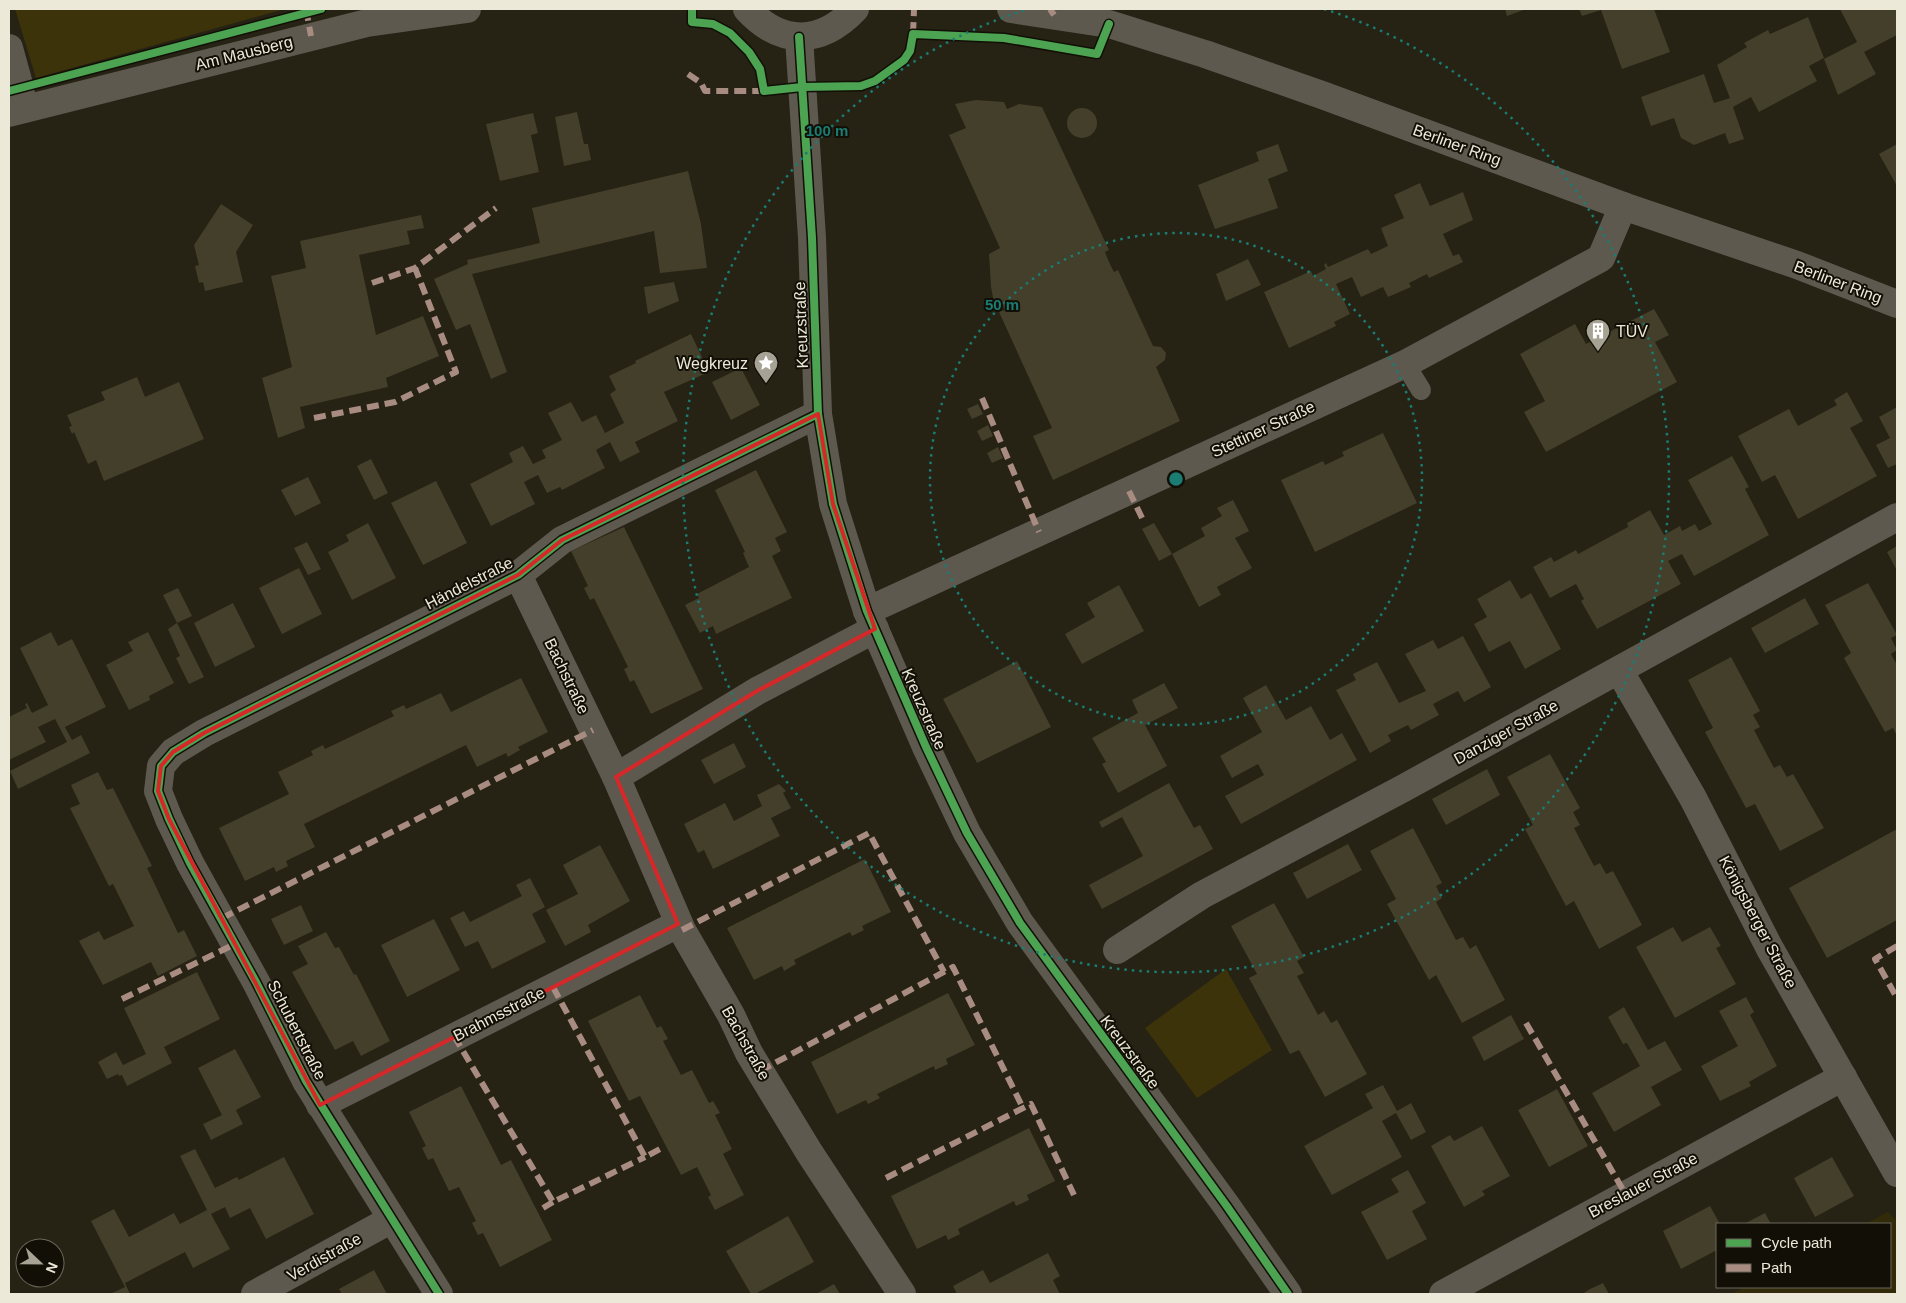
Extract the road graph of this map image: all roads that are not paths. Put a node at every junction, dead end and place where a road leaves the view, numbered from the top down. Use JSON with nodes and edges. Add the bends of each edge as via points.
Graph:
{"nodes":[{"id":1,"x":467,"y":9,"type":"edge"},
{"id":2,"x":747,"y":9,"type":"edge"},
{"id":3,"x":855,"y":9,"type":"edge"},
{"id":4,"x":1011,"y":9,"type":"edge"},
{"id":5,"x":799,"y":37,"type":"junction"},
{"id":6,"x":9,"y":48,"type":"edge"},
{"id":7,"x":16,"y":111,"type":"edge"},
{"id":8,"x":1623,"y":206,"type":"junction"},
{"id":9,"x":1897,"y":304,"type":"edge"},
{"id":10,"x":1405,"y":364,"type":"junction"},
{"id":11,"x":1421,"y":390,"type":"dead end"},
{"id":12,"x":818,"y":414,"type":"junction"},
{"id":13,"x":1897,"y":517,"type":"edge"},
{"id":14,"x":518,"y":575,"type":"junction"},
{"id":15,"x":871,"y":620,"type":"junction"},
{"id":16,"x":1620,"y":670,"type":"junction"},
{"id":17,"x":161,"y":766,"type":"joint"},
{"id":18,"x":616,"y":777,"type":"junction"},
{"id":19,"x":678,"y":924,"type":"junction"},
{"id":20,"x":1117,"y":950,"type":"dead end"},
{"id":21,"x":1843,"y":1077,"type":"junction"},
{"id":22,"x":320,"y":1105,"type":"junction"},
{"id":23,"x":1897,"y":1173,"type":"edge"},
{"id":24,"x":392,"y":1219,"type":"junction"},
{"id":25,"x":255,"y":1294,"type":"edge"},
{"id":26,"x":440,"y":1294,"type":"edge"},
{"id":27,"x":902,"y":1294,"type":"edge"},
{"id":28,"x":1288,"y":1294,"type":"edge"},
{"id":29,"x":1443,"y":1294,"type":"edge"}],
"edges":[{"from":1,"to":7,"type":"street","name":"Am Mausberg","via":[[367,23]]},
{"from":2,"to":5,"type":"street","via":[[759,22],[778,33]]},
{"from":3,"to":5,"type":"street","via":[[841,24],[821,33]]},
{"from":4,"to":8,"type":"street","name":"Berliner Ring","via":[[1108,24],[1205,54]]},
{"from":5,"to":12,"type":"street","name":"Kreuzstraße","via":[[812,238]]},
{"from":6,"to":7,"type":"street","name":"Am Mausberg","via":[[20,88]]},
{"from":8,"to":9,"type":"street","name":"Berliner Ring","via":[[1797,265]]},
{"from":8,"to":10,"type":"street","name":"Stettiner Straße","via":[[1601,258]]},
{"from":10,"to":11,"type":"lane"},
{"from":10,"to":15,"type":"street","name":"Stettiner Straße"},
{"from":12,"to":14,"type":"street","name":"Händelstraße","via":[[562,540]]},
{"from":12,"to":15,"type":"street","name":"Kreuzstraße","via":[[833,504]]},
{"from":13,"to":16,"type":"street","name":"Danziger Straße"},
{"from":14,"to":17,"type":"street","name":"Händelstraße","via":[[204,732],[173,752]]},
{"from":14,"to":18,"type":"street","name":"Bachstraße"},
{"from":15,"to":18,"type":"street"},
{"from":15,"to":28,"type":"street","name":"Kreuzstraße","via":[[967,833],[1020,923]]},
{"from":16,"to":20,"type":"street","name":"Danziger Straße","via":[[1202,895]]},
{"from":16,"to":21,"type":"street","name":"Königsberger Straße","via":[[1693,798],[1769,947]]},
{"from":17,"to":22,"type":"street","name":"Schubertstraße","via":[[158,791],[169,819]]},
{"from":18,"to":19,"type":"street","name":"Bachstraße"},
{"from":19,"to":22,"type":"street","name":"Brahmsstraße"},
{"from":19,"to":27,"type":"street","name":"Bachstraße","via":[[731,1015],[749,1053]]},
{"from":21,"to":23,"type":"street","name":"Königsberger Straße"},
{"from":21,"to":29,"type":"street","name":"Breslauer Straße"},
{"from":22,"to":24,"type":"street","name":"Schubertstraße"},
{"from":24,"to":25,"type":"street","name":"Verdistraße"},
{"from":24,"to":26,"type":"street","name":"Schubertstraße"}]}
